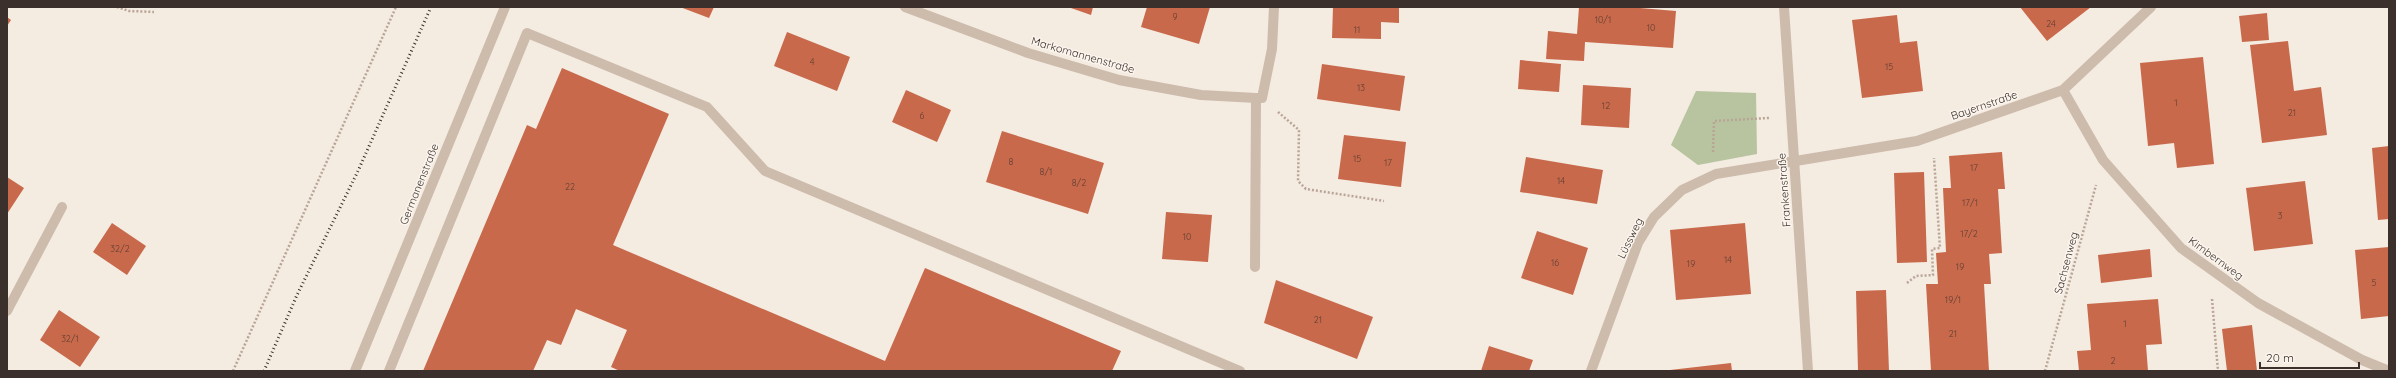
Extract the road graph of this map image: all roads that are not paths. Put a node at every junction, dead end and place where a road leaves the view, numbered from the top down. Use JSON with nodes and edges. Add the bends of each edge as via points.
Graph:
{"nodes":[{"id":1,"x":505,"y":7,"type":"edge"},
{"id":2,"x":905,"y":7,"type":"edge"},
{"id":3,"x":1274,"y":7,"type":"edge"},
{"id":4,"x":1784,"y":7,"type":"edge"},
{"id":5,"x":2151,"y":7,"type":"edge"},
{"id":6,"x":2063,"y":90,"type":"junction"},
{"id":7,"x":1259,"y":98,"type":"junction"},
{"id":8,"x":1794,"y":162,"type":"junction"},
{"id":9,"x":62,"y":207,"type":"dead end"},
{"id":10,"x":1255,"y":267,"type":"dead end"},
{"id":11,"x":7,"y":311,"type":"edge"},
{"id":12,"x":1224,"y":368,"type":"edge"},
{"id":13,"x":355,"y":371,"type":"edge"},
{"id":14,"x":389,"y":371,"type":"edge"},
{"id":15,"x":1240,"y":371,"type":"edge"},
{"id":16,"x":1591,"y":371,"type":"edge"},
{"id":17,"x":1808,"y":371,"type":"edge"},
{"id":18,"x":2389,"y":371,"type":"edge"}],
"edges":[{"from":1,"to":13,"type":"street","name":"Germanenstraße"},
{"from":2,"to":7,"type":"street","name":"Markomannenstraße","via":[[1028,53],[1120,80],[1201,95]]},
{"from":3,"to":7,"type":"street","via":[[1272,49]]},
{"from":4,"to":8,"type":"street","name":"Frankenstraße"},
{"from":5,"to":6,"type":"street","name":"Bayernstraße"},
{"from":6,"to":8,"type":"street","name":"Bayernstraße","via":[[1917,141]]},
{"from":6,"to":18,"type":"street","name":"Kimbernweg","via":[[2103,160],[2181,248],[2258,303],[2362,360]]},
{"from":7,"to":10,"type":"street"},
{"from":8,"to":16,"type":"street","name":"Lüssweg","via":[[1716,174],[1682,190],[1654,217],[1638,243]]},
{"from":8,"to":17,"type":"street","name":"Frankenstraße"},
{"from":9,"to":11,"type":"street"},
{"from":12,"to":14,"type":"street","via":[[765,171],[707,107],[527,33]]},
{"from":12,"to":15,"type":"street"}]}
